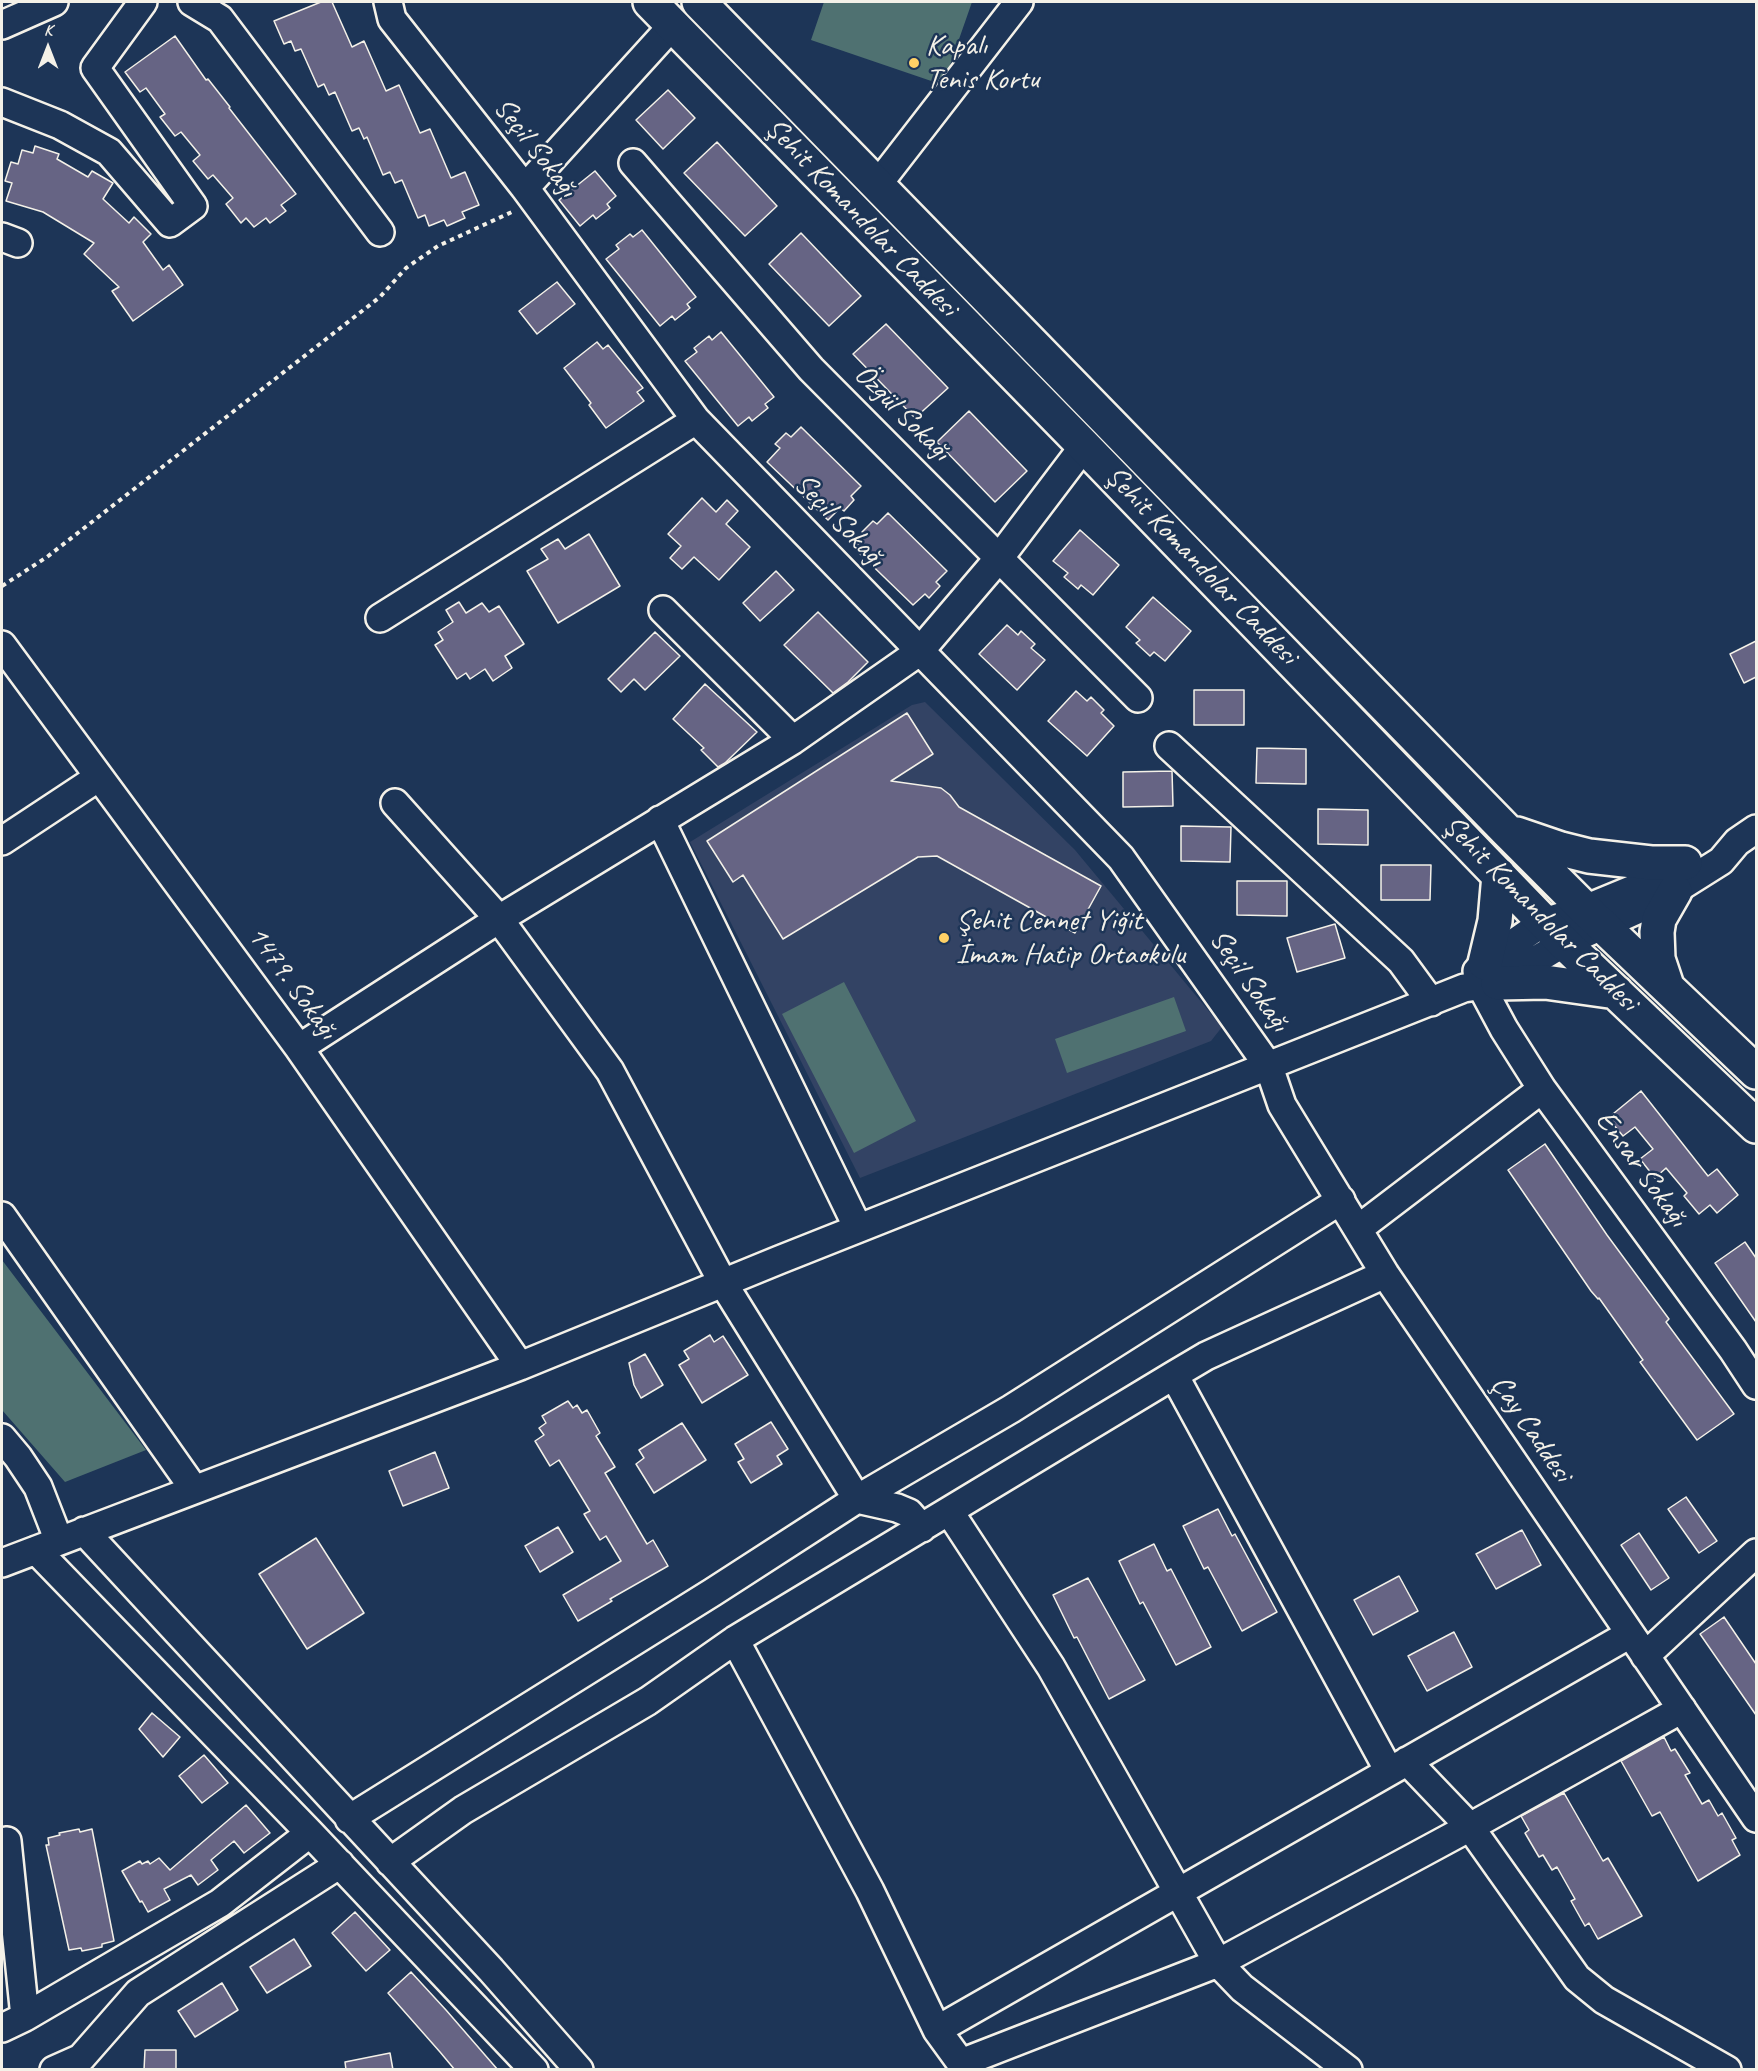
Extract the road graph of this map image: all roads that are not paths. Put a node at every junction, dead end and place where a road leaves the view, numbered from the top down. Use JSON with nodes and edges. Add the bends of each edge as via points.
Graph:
{"nodes":[{"id":1,"x":54,"y":2,"type":"edge"},
{"id":2,"x":143,"y":2,"type":"edge"},
{"id":3,"x":192,"y":2,"type":"edge"},
{"id":4,"x":388,"y":2,"type":"edge"},
{"id":5,"x":650,"y":2,"type":"edge"},
{"id":6,"x":699,"y":2,"type":"edge"},
{"id":7,"x":1019,"y":2,"type":"edge"},
{"id":8,"x":2,"y":25,"type":"edge"},
{"id":9,"x":673,"y":25,"type":"junction"},
{"id":10,"x":2,"y":102,"type":"edge"},
{"id":11,"x":633,"y":163,"type":"dead end"},
{"id":12,"x":878,"y":184,"type":"junction"},
{"id":13,"x":530,"y":195,"type":"junction"},
{"id":14,"x":380,"y":232,"type":"dead end"},
{"id":15,"x":696,"y":420,"type":"junction"},
{"id":16,"x":1084,"y":446,"type":"junction"},
{"id":17,"x":1000,"y":557,"type":"junction"},
{"id":18,"x":663,"y":610,"type":"dead end"},
{"id":19,"x":380,"y":618,"type":"dead end"},
{"id":20,"x":2,"y":645,"type":"edge"},
{"id":21,"x":919,"y":652,"type":"junction"},
{"id":22,"x":1138,"y":698,"type":"dead end"},
{"id":23,"x":793,"y":740,"type":"junction"},
{"id":24,"x":1169,"y":747,"type":"dead end"},
{"id":25,"x":99,"y":777,"type":"junction"},
{"id":26,"x":394,"y":803,"type":"dead end"},
{"id":27,"x":660,"y":820,"type":"junction"},
{"id":28,"x":1506,"y":830,"type":"junction"},
{"id":29,"x":1747,"y":836,"type":"edge"},
{"id":30,"x":2,"y":841,"type":"edge"},
{"id":31,"x":1499,"y":875,"type":"junction"},
{"id":32,"x":1680,"y":877,"type":"junction"},
{"id":33,"x":1594,"y":917,"type":"junction"},
{"id":34,"x":499,"y":919,"type":"junction"},
{"id":35,"x":1554,"y":933,"type":"junction"},
{"id":36,"x":1482,"y":980,"type":"junction"},
{"id":37,"x":1667,"y":987,"type":"junction"},
{"id":38,"x":1616,"y":993,"type":"junction"},
{"id":39,"x":1431,"y":1002,"type":"junction"},
{"id":40,"x":299,"y":1047,"type":"junction"},
{"id":41,"x":1269,"y":1067,"type":"junction"},
{"id":42,"x":1756,"y":1072,"type":"edge"},
{"id":43,"x":1542,"y":1089,"type":"junction"},
{"id":44,"x":1756,"y":1125,"type":"edge"},
{"id":45,"x":1341,"y":1200,"type":"junction"},
{"id":46,"x":2,"y":1216,"type":"edge"},
{"id":47,"x":858,"y":1228,"type":"junction"},
{"id":48,"x":1358,"y":1229,"type":"junction"},
{"id":49,"x":1385,"y":1274,"type":"junction"},
{"id":50,"x":723,"y":1283,"type":"junction"},
{"id":51,"x":520,"y":1366,"type":"junction"},
{"id":52,"x":1174,"y":1375,"type":"junction"},
{"id":53,"x":1756,"y":1385,"type":"edge"},
{"id":54,"x":2,"y":1438,"type":"edge"},
{"id":55,"x":194,"y":1489,"type":"junction"},
{"id":56,"x":857,"y":1499,"type":"junction"},
{"id":57,"x":949,"y":1511,"type":"junction"},
{"id":58,"x":922,"y":1528,"type":"junction"},
{"id":59,"x":84,"y":1531,"type":"junction"},
{"id":60,"x":47,"y":1546,"type":"junction"},
{"id":61,"x":1756,"y":1553,"type":"edge"},
{"id":62,"x":2,"y":1563,"type":"edge"},
{"id":63,"x":735,"y":1640,"type":"junction"},
{"id":64,"x":1637,"y":1645,"type":"junction"},
{"id":65,"x":1682,"y":1709,"type":"junction"},
{"id":66,"x":1398,"y":1766,"type":"junction"},
{"id":67,"x":1756,"y":1818,"type":"edge"},
{"id":68,"x":350,"y":1819,"type":"junction"},
{"id":69,"x":1470,"y":1827,"type":"junction"},
{"id":70,"x":310,"y":1833,"type":"junction"},
{"id":71,"x":7,"y":1840,"type":"dead end"},
{"id":72,"x":390,"y":1862,"type":"junction"},
{"id":73,"x":340,"y":1864,"type":"junction"},
{"id":74,"x":1179,"y":1891,"type":"junction"},
{"id":75,"x":1218,"y":1963,"type":"junction"},
{"id":76,"x":13,"y":2022,"type":"edge"},
{"id":77,"x":937,"y":2030,"type":"junction"},
{"id":78,"x":963,"y":2066,"type":"edge"},
{"id":79,"x":54,"y":2070,"type":"edge"},
{"id":80,"x":534,"y":2070,"type":"edge"},
{"id":81,"x":579,"y":2070,"type":"edge"},
{"id":82,"x":1348,"y":2070,"type":"edge"},
{"id":83,"x":1727,"y":2070,"type":"edge"}],
"edges":[{"from":1,"to":8,"type":"street"},
{"from":2,"to":10,"type":"street","via":[[95,68],[193,206],[170,223],[109,152],[60,125]]},
{"from":3,"to":14,"type":"street","via":[[220,19]]},
{"from":4,"to":13,"type":"street","name":"Seçil Sokağı","via":[[392,19]]},
{"from":5,"to":9,"type":"main road","name":"Şehit Komandolar Caddesi"},
{"from":6,"to":12,"type":"main road","name":"Şehit Komandolar Caddesi"},
{"from":7,"to":12,"type":"street"},
{"from":9,"to":13,"type":"street"},
{"from":9,"to":16,"type":"main road","name":"Şehit Komandolar Caddesi"},
{"from":11,"to":17,"type":"street","name":"Özgül Sokağı","via":[[811,369]]},
{"from":12,"to":28,"type":"main road","name":"Şehit Komandolar Caddesi"},
{"from":13,"to":15,"type":"street","name":"Seçil Sokağı"},
{"from":15,"to":19,"type":"street"},
{"from":15,"to":21,"type":"street","name":"Seçil Sokağı"},
{"from":16,"to":17,"type":"street"},
{"from":16,"to":31,"type":"main road","name":"Şehit Komandolar Caddesi"},
{"from":17,"to":21,"type":"street"},
{"from":17,"to":22,"type":"street","name":"Özgül Sokağı"},
{"from":18,"to":23,"type":"street"},
{"from":20,"to":25,"type":"street","name":"1479. Sokağı"},
{"from":21,"to":23,"type":"street"},
{"from":21,"to":41,"type":"street","name":"Seçil Sokağı","via":[[1121,858]]},
{"from":23,"to":27,"type":"street"},
{"from":24,"to":39,"type":"street","via":[[1401,961]]},
{"from":25,"to":30,"type":"street"},
{"from":25,"to":40,"type":"street","name":"1479. Sokağı"},
{"from":26,"to":34,"type":"street"},
{"from":27,"to":34,"type":"street"},
{"from":27,"to":47,"type":"street"},
{"from":28,"to":32,"type":"main road","via":[[1589,856],[1640,862]]},
{"from":28,"to":33,"type":"main road","name":"Şehit Komandolar Caddesi"},
{"from":29,"to":32,"type":"street","via":[[1714,848]]},
{"from":31,"to":35,"type":"main road","name":"Şehit Komandolar Caddesi"},
{"from":31,"to":36,"type":"main road","via":[[1495,921]]},
{"from":32,"to":33,"type":"street","via":[[1642,909]]},
{"from":32,"to":37,"type":"main road","via":[[1659,918],[1657,932],[1658,959]]},
{"from":33,"to":35,"type":"street"},
{"from":33,"to":37,"type":"main road","name":"Şehit Komandolar Caddesi"},
{"from":34,"to":40,"type":"street"},
{"from":34,"to":50,"type":"street","via":[[610,1071]]},
{"from":35,"to":36,"type":"street"},
{"from":35,"to":38,"type":"main road","name":"Şehit Komandolar Caddesi"},
{"from":36,"to":38,"type":"main road","via":[[1545,982]]},
{"from":36,"to":39,"type":"street"},
{"from":36,"to":43,"type":"street","name":"Ensar Sokağı","via":[[1504,1029]]},
{"from":37,"to":42,"type":"main road","name":"Şehit Komandolar Caddesi"},
{"from":38,"to":44,"type":"main road","name":"Şehit Komandolar Caddesi"},
{"from":39,"to":41,"type":"street"},
{"from":40,"to":51,"type":"street","name":"1479. Sokağı"},
{"from":41,"to":45,"type":"street","name":"Çay Caddesi","via":[[1282,1105]]},
{"from":41,"to":47,"type":"street"},
{"from":43,"to":48,"type":"street"},
{"from":43,"to":53,"type":"street","name":"Ensar Sokağı"},
{"from":45,"to":48,"type":"street","name":"Çay Caddesi"},
{"from":45,"to":56,"type":"street","via":[[1011,1409]]},
{"from":46,"to":55,"type":"street"},
{"from":47,"to":50,"type":"street"},
{"from":48,"to":49,"type":"street","name":"Çay Caddesi"},
{"from":49,"to":52,"type":"street","via":[[1206,1356]]},
{"from":49,"to":64,"type":"street","name":"Çay Caddesi"},
{"from":50,"to":51,"type":"street"},
{"from":50,"to":56,"type":"street"},
{"from":51,"to":55,"type":"street"},
{"from":52,"to":57,"type":"street"},
{"from":52,"to":66,"type":"street"},
{"from":54,"to":60,"type":"street","via":[[38,1487]]},
{"from":55,"to":59,"type":"street"},
{"from":56,"to":58,"type":"street","via":[[909,1513]]},
{"from":56,"to":68,"type":"street"},
{"from":57,"to":58,"type":"street"},
{"from":57,"to":74,"type":"street","via":[[1052,1667]]},
{"from":58,"to":63,"type":"street"},
{"from":59,"to":60,"type":"street"},
{"from":59,"to":68,"type":"street"},
{"from":60,"to":62,"type":"street"},
{"from":60,"to":70,"type":"street"},
{"from":61,"to":64,"type":"street"},
{"from":63,"to":72,"type":"street","via":[[648,1701],[463,1810]]},
{"from":63,"to":77,"type":"street","via":[[870,1891]]},
{"from":64,"to":65,"type":"street","name":"Çay Caddesi"},
{"from":64,"to":66,"type":"street"},
{"from":65,"to":67,"type":"street","name":"Çay Caddesi"},
{"from":65,"to":69,"type":"street"},
{"from":66,"to":69,"type":"street"},
{"from":66,"to":74,"type":"street"},
{"from":68,"to":72,"type":"street"},
{"from":69,"to":75,"type":"street"},
{"from":69,"to":83,"type":"street","via":[[1576,1978],[1604,2000]]},
{"from":70,"to":73,"type":"street"},
{"from":70,"to":76,"type":"street","via":[[220,1903]]},
{"from":71,"to":76,"type":"street"},
{"from":72,"to":81,"type":"street"},
{"from":73,"to":79,"type":"street","via":[[138,1993],[81,2058]]},
{"from":73,"to":80,"type":"street"},
{"from":74,"to":75,"type":"street"},
{"from":74,"to":77,"type":"street"},
{"from":75,"to":78,"type":"street"},
{"from":75,"to":82,"type":"street","via":[[1242,1988]]},
{"from":77,"to":78,"type":"street"}]}
